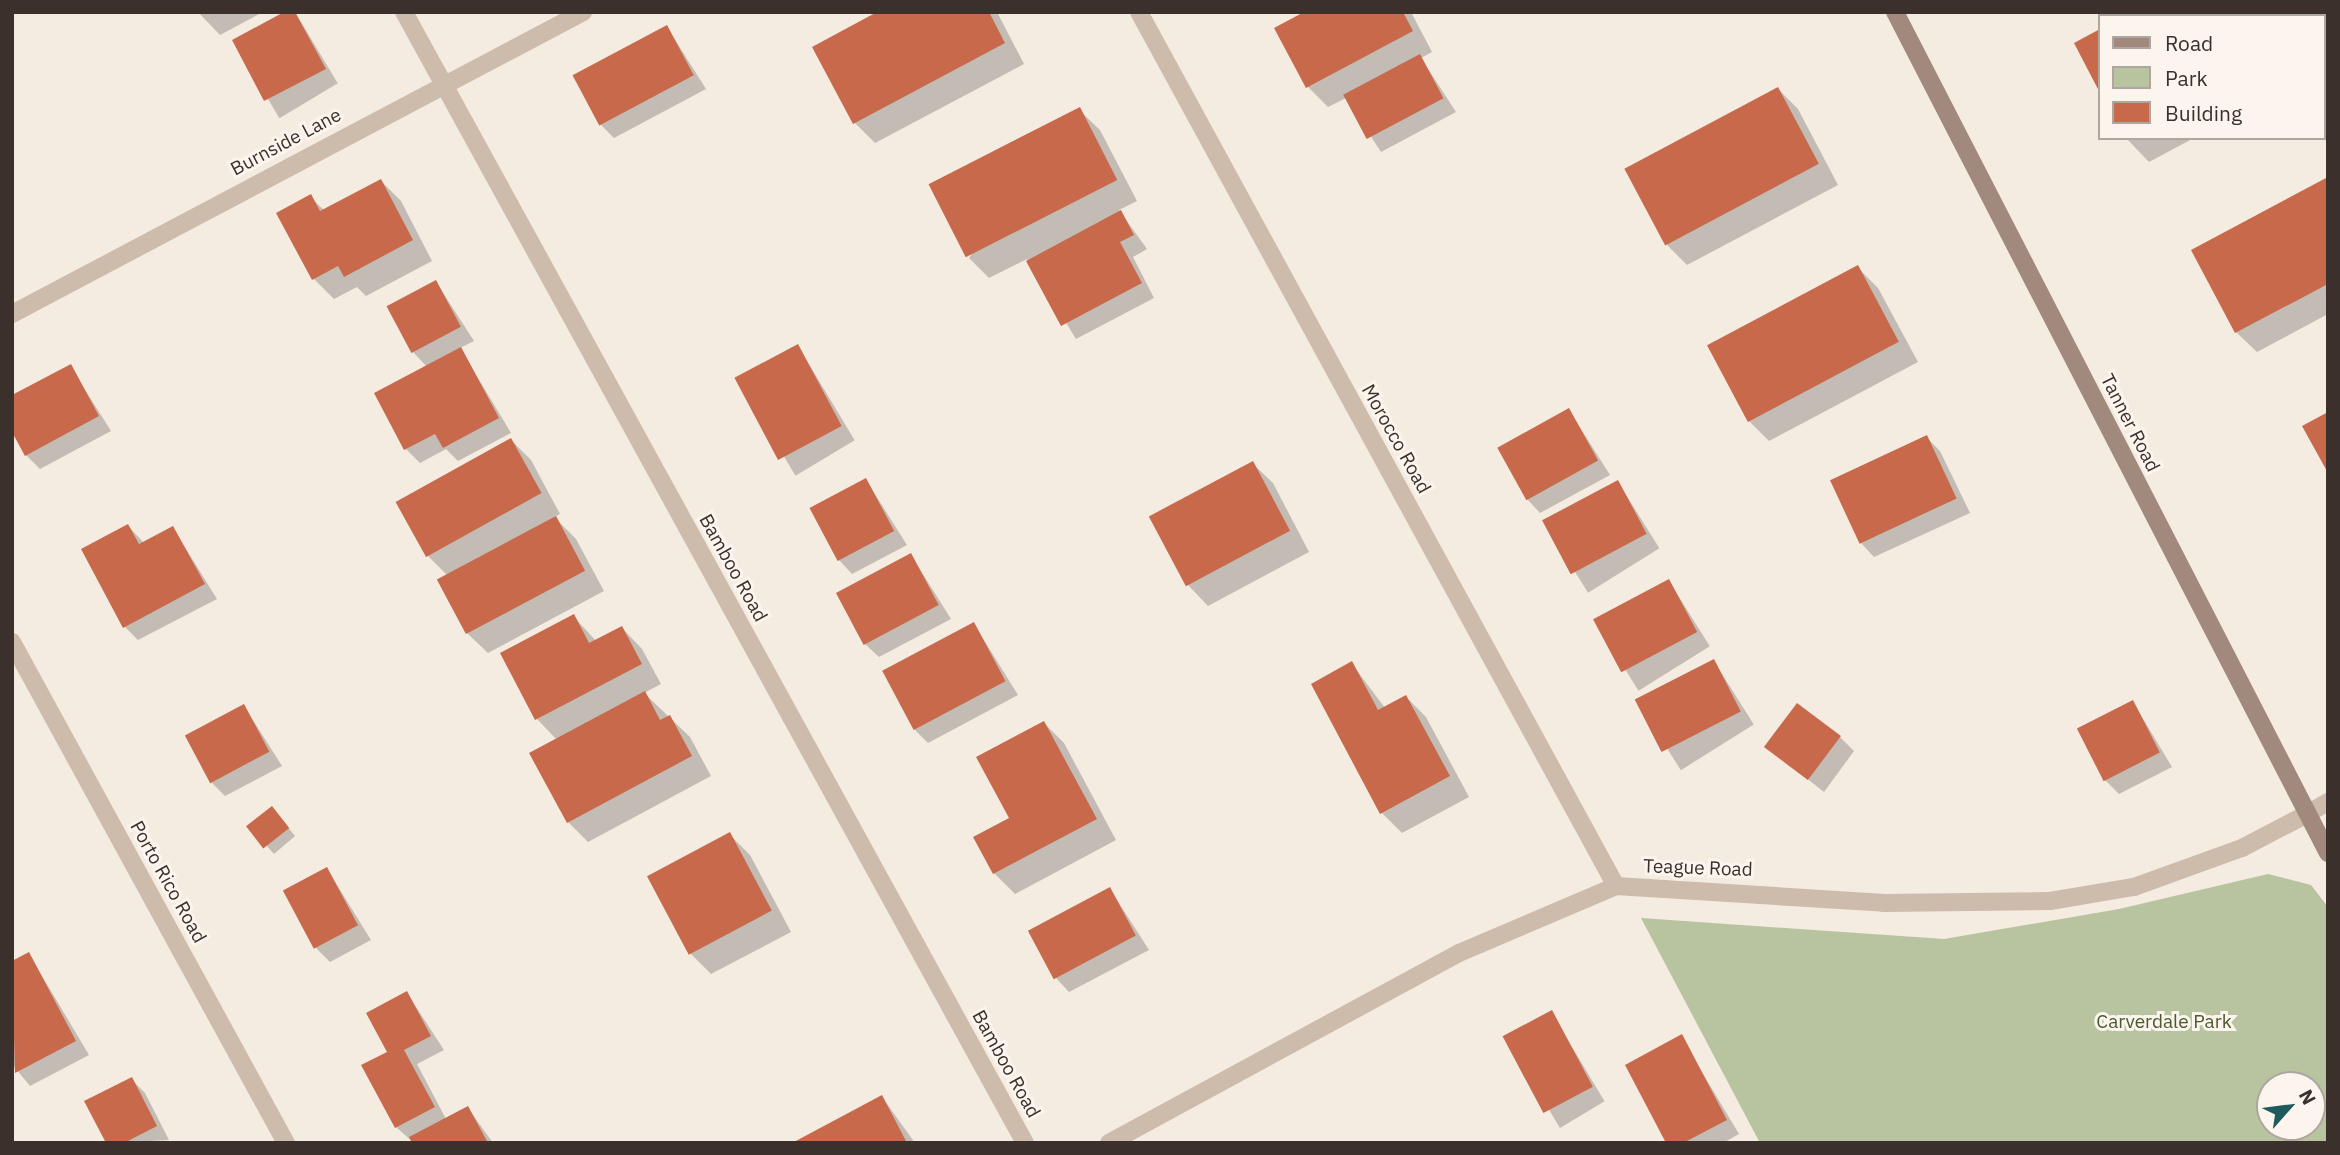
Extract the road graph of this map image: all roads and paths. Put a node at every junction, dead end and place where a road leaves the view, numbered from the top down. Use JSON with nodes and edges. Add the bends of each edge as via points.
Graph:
{"nodes":[{"id":1,"x":404,"y":12,"type":"edge"},
{"id":2,"x":583,"y":12,"type":"edge"},
{"id":3,"x":1139,"y":12,"type":"edge"},
{"id":4,"x":1895,"y":12,"type":"edge"},
{"id":5,"x":444,"y":87,"type":"junction"},
{"id":6,"x":12,"y":314,"type":"edge"},
{"id":7,"x":12,"y":642,"type":"edge"},
{"id":8,"x":2328,"y":802,"type":"edge"},
{"id":9,"x":2307,"y":814,"type":"junction"},
{"id":10,"x":2328,"y":853,"type":"edge"},
{"id":11,"x":1616,"y":886,"type":"junction"},
{"id":12,"x":286,"y":1143,"type":"edge"},
{"id":13,"x":1025,"y":1143,"type":"edge"},
{"id":14,"x":1109,"y":1143,"type":"edge"}],
"edges":[{"from":1,"to":5,"type":"street","name":"Bamboo Road"},
{"from":2,"to":5,"type":"street","name":"Burnside Lane"},
{"from":3,"to":11,"type":"street","name":"Morocco Road"},
{"from":4,"to":9,"type":"main road","name":"Tanner Road"},
{"from":5,"to":6,"type":"street","name":"Burnside Lane","via":[[410,99]]},
{"from":5,"to":13,"type":"street","name":"Bamboo Road"},
{"from":7,"to":12,"type":"street","name":"Porto Rico Road"},
{"from":8,"to":9,"type":"street","name":"Teague Road"},
{"from":9,"to":10,"type":"main road","name":"Tanner Road"},
{"from":9,"to":11,"type":"street","name":"Teague Road","via":[[2242,848],[2134,887],[2050,901],[1884,903]]},
{"from":11,"to":14,"type":"street","name":"Teague Road","via":[[1459,953]]}]}
